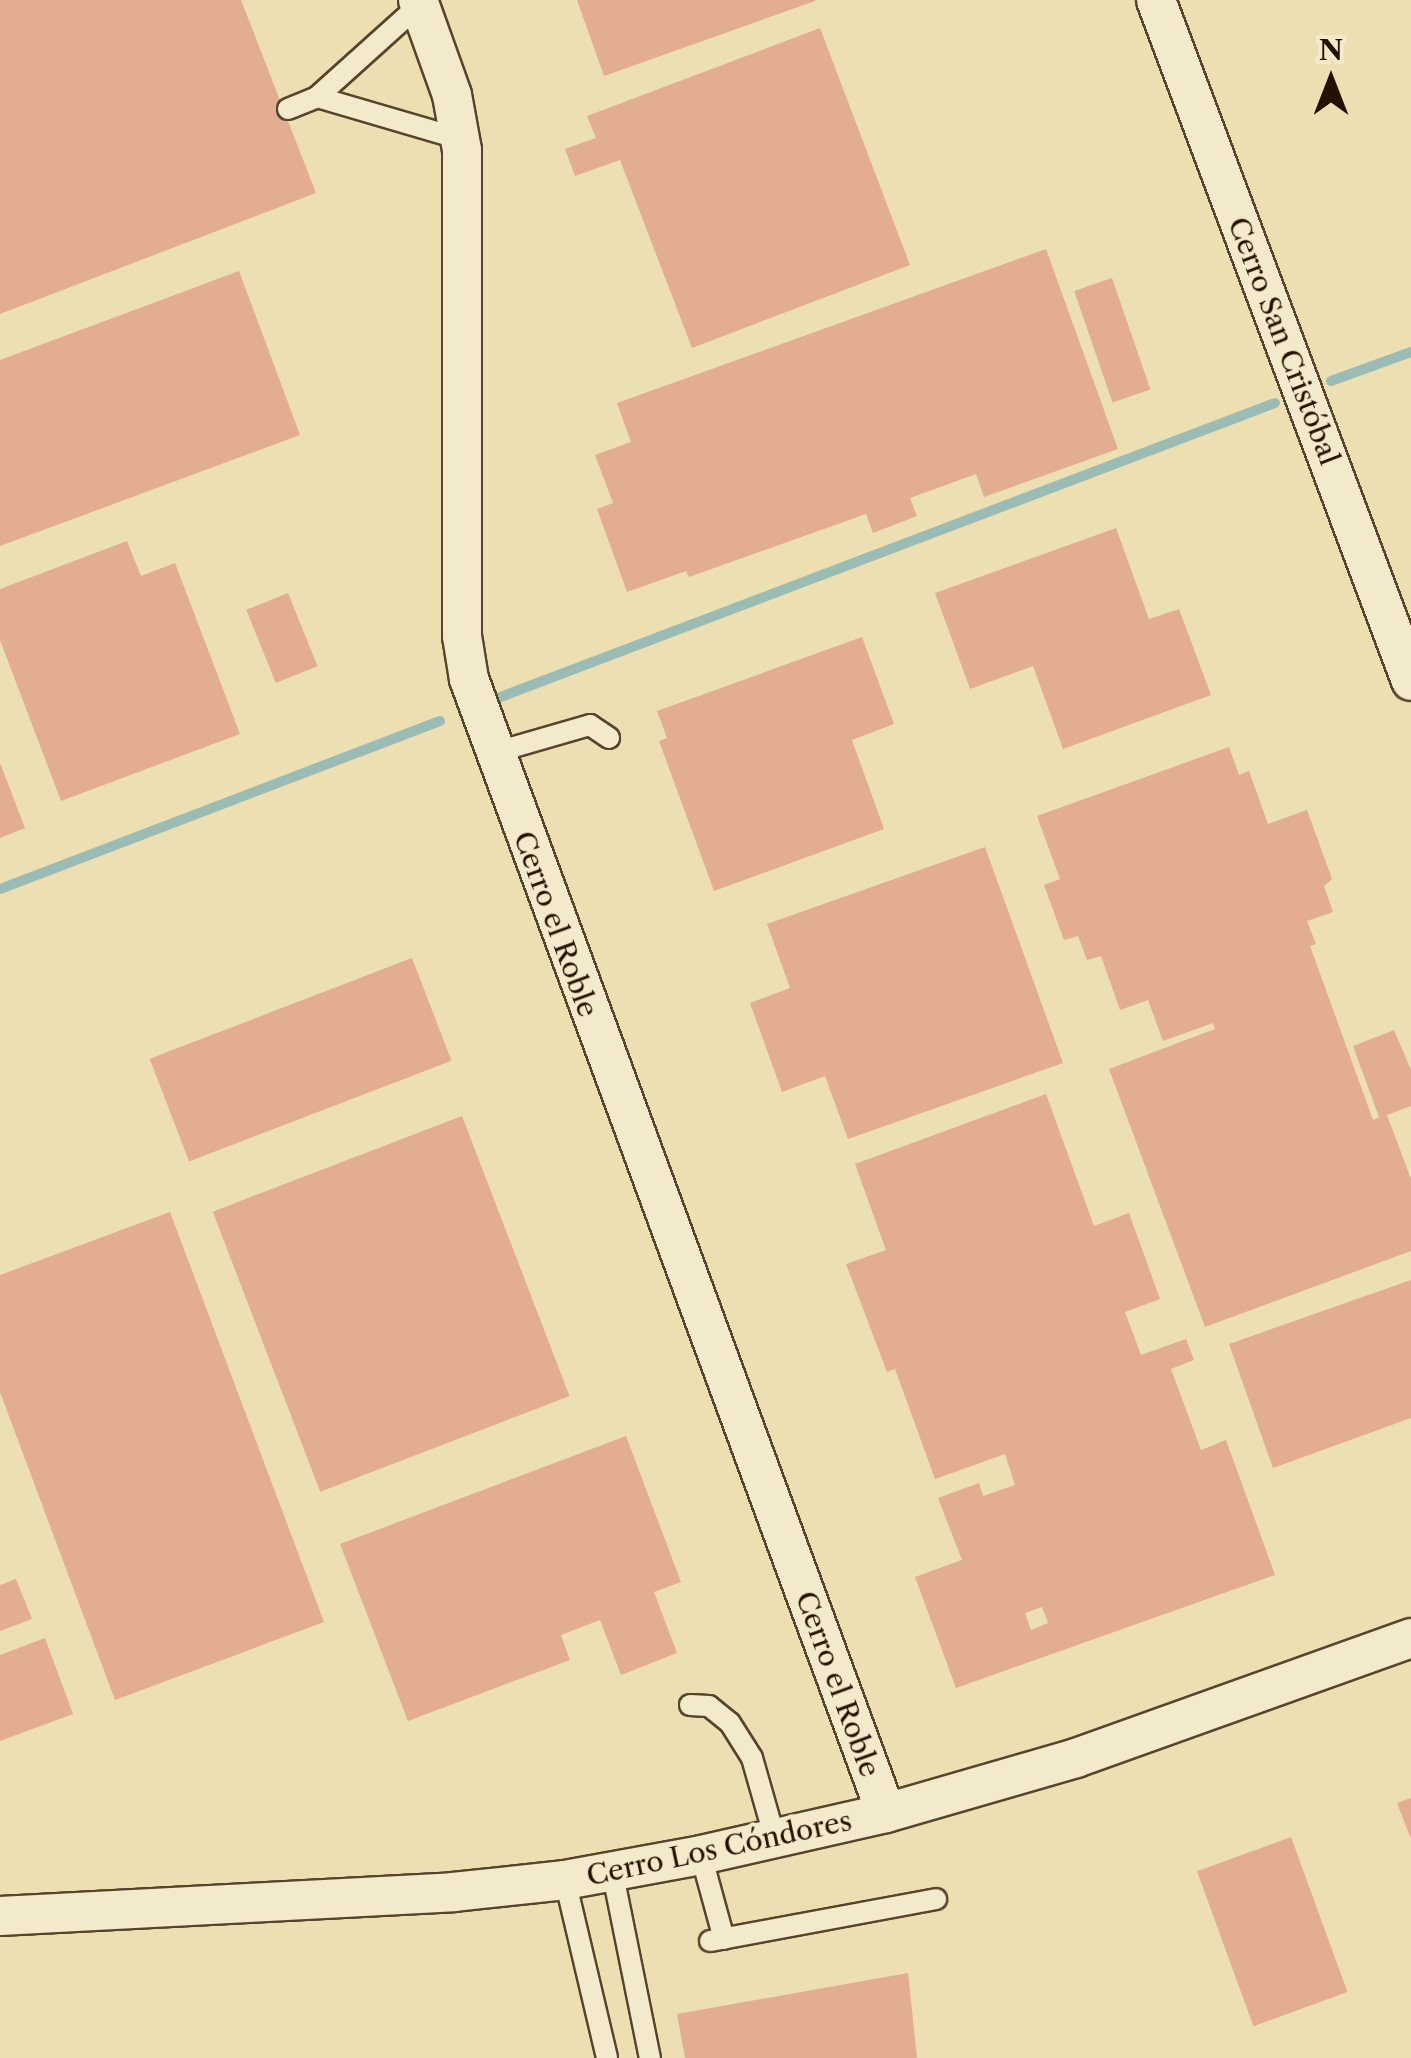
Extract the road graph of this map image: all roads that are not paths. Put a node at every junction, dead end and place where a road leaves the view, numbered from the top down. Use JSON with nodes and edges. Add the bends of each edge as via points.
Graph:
{"nodes":[{"id":1,"x":1156,"y":0,"type":"edge"},
{"id":2,"x":418,"y":2,"type":"edge"},
{"id":3,"x":318,"y":97,"type":"junction"},
{"id":4,"x":288,"y":109,"type":"dead end"},
{"id":5,"x":461,"y":138,"type":"junction"},
{"id":6,"x":1411,"y":681,"type":"edge"},
{"id":7,"x":609,"y":738,"type":"dead end"},
{"id":8,"x":493,"y":753,"type":"junction"},
{"id":9,"x":1411,"y":1638,"type":"edge"},
{"id":10,"x":690,"y":1705,"type":"dead end"},
{"id":11,"x":886,"y":1813,"type":"junction"},
{"id":12,"x":775,"y":1839,"type":"junction"},
{"id":13,"x":702,"y":1855,"type":"junction"},
{"id":14,"x":612,"y":1870,"type":"junction"},
{"id":15,"x":565,"y":1880,"type":"junction"},
{"id":16,"x":936,"y":1899,"type":"dead end"},
{"id":17,"x":0,"y":1916,"type":"edge"},
{"id":18,"x":607,"y":2058,"type":"edge"},
{"id":19,"x":650,"y":2058,"type":"edge"}],
"edges":[{"from":1,"to":6,"type":"street","name":"Cerro San Cristóbal"},
{"from":2,"to":3,"type":"lane"},
{"from":2,"to":5,"type":"street","name":"Cerro el Roble"},
{"from":3,"to":4,"type":"lane"},
{"from":3,"to":5,"type":"lane"},
{"from":5,"to":8,"type":"street","name":"Cerro el Roble","via":[[462,636],[468,679]]},
{"from":7,"to":8,"type":"lane","via":[[590,725]]},
{"from":8,"to":11,"type":"street","name":"Cerro el Roble"},
{"from":9,"to":11,"type":"street","name":"Cerro Los Cóndores","via":[[1136,1739]]},
{"from":10,"to":12,"type":"lane","via":[[709,1706],[730,1723],[752,1758]]},
{"from":11,"to":12,"type":"street","name":"Cerro Los Cóndores"},
{"from":12,"to":13,"type":"street","name":"Cerro Los Cóndores"},
{"from":13,"to":14,"type":"street","name":"Cerro Los Cóndores"},
{"from":13,"to":16,"type":"lane","via":[[717,1940]]},
{"from":14,"to":15,"type":"street","name":"Cerro Los Cóndores"},
{"from":14,"to":19,"type":"lane"},
{"from":15,"to":17,"type":"street","name":"Cerro Los Cóndores"},
{"from":15,"to":18,"type":"lane"}]}
